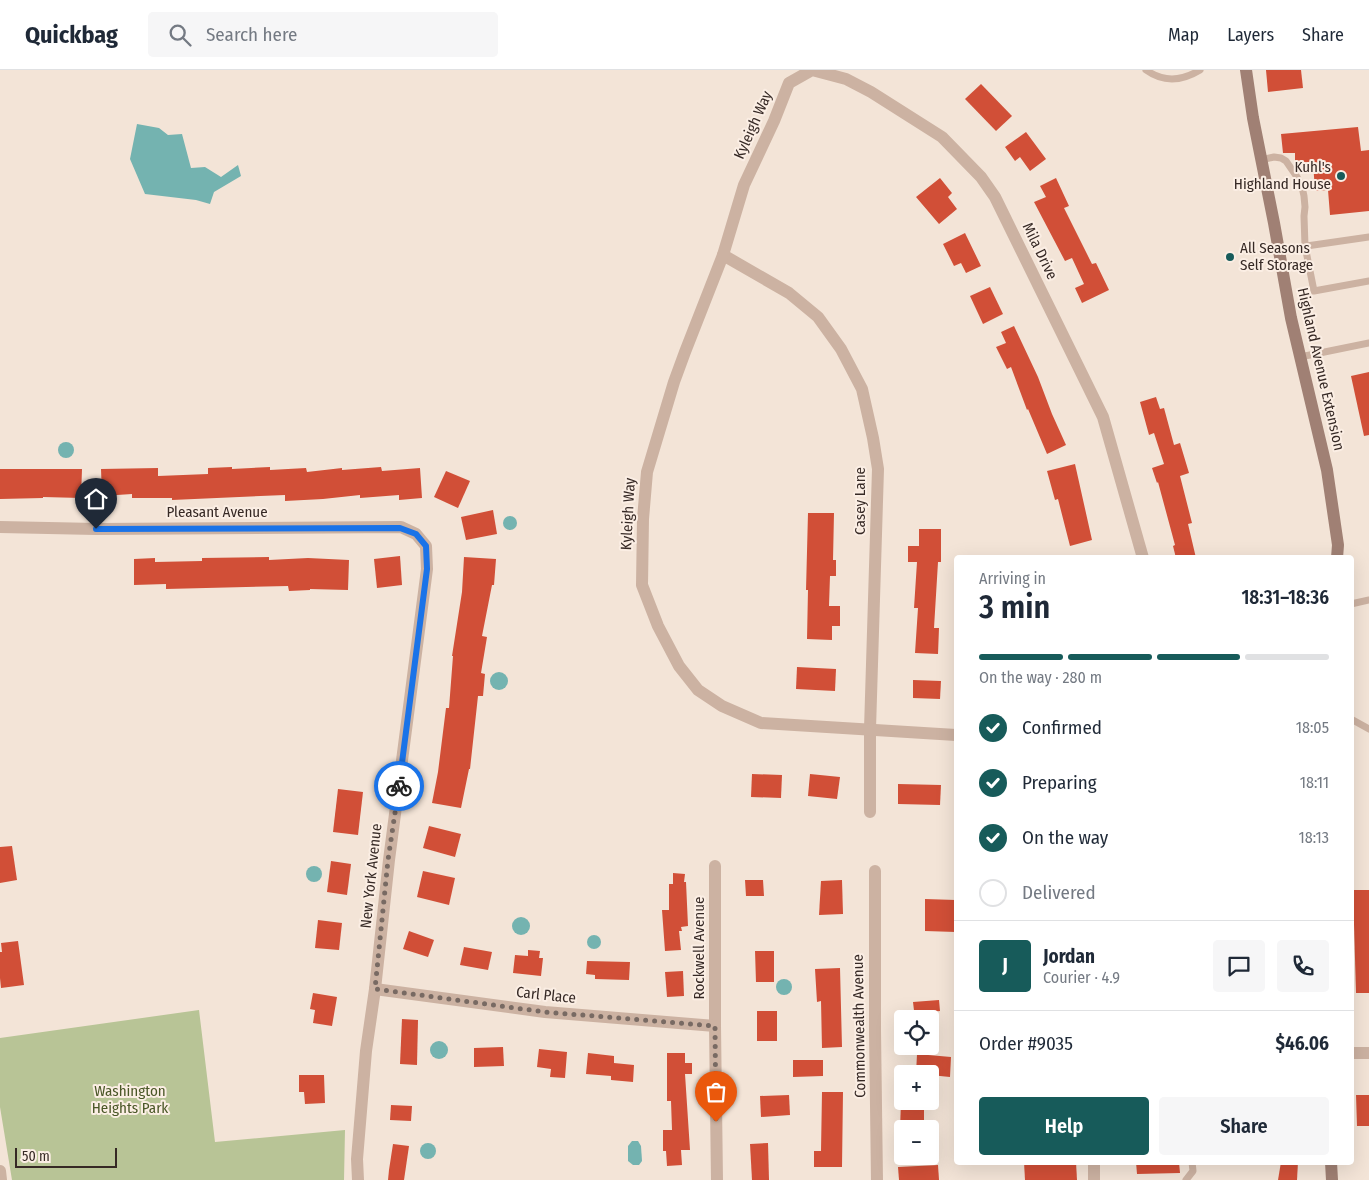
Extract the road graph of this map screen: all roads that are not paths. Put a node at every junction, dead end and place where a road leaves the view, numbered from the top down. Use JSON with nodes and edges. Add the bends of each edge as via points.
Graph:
{"nodes":[{"id":1,"x":1146,"y":70,"type":"edge"},
{"id":2,"x":1200,"y":70,"type":"edge"},
{"id":3,"x":1246,"y":70,"type":"edge"},
{"id":4,"x":789,"y":83,"type":"joint"},
{"id":5,"x":1262,"y":160,"type":"junction"},
{"id":6,"x":1369,"y":237,"type":"edge"},
{"id":7,"x":1305,"y":246,"type":"junction"},
{"id":8,"x":1279,"y":250,"type":"junction"},
{"id":9,"x":722,"y":255,"type":"junction"},
{"id":10,"x":1369,"y":281,"type":"edge"},
{"id":11,"x":1369,"y":343,"type":"edge"},
{"id":12,"x":1300,"y":357,"type":"junction"},
{"id":13,"x":0,"y":527,"type":"edge"},
{"id":14,"x":426,"y":546,"type":"joint"},
{"id":15,"x":1142,"y":555,"type":"edge"},
{"id":16,"x":1337,"y":555,"type":"edge"},
{"id":17,"x":1369,"y":600,"type":"edge"},
{"id":18,"x":1354,"y":604,"type":"edge"},
{"id":19,"x":1354,"y":721,"type":"edge"},
{"id":20,"x":1369,"y":729,"type":"edge"},
{"id":21,"x":870,"y":730,"type":"junction"},
{"id":22,"x":954,"y":735,"type":"edge"},
{"id":23,"x":870,"y":812,"type":"dead end"},
{"id":24,"x":715,"y":866,"type":"dead end"},
{"id":25,"x":875,"y":871,"type":"dead end"},
{"id":26,"x":375,"y":989,"type":"junction"},
{"id":27,"x":715,"y":1026,"type":"junction"},
{"id":28,"x":1354,"y":1054,"type":"edge"},
{"id":29,"x":1369,"y":1054,"type":"edge"},
{"id":30,"x":1094,"y":1165,"type":"edge"},
{"id":31,"x":1192,"y":1165,"type":"edge"},
{"id":32,"x":1331,"y":1165,"type":"edge"},
{"id":33,"x":0,"y":1171,"type":"edge"},
{"id":34,"x":1,"y":1180,"type":"edge"},
{"id":35,"x":358,"y":1180,"type":"edge"},
{"id":36,"x":717,"y":1180,"type":"edge"},
{"id":37,"x":877,"y":1180,"type":"edge"},
{"id":38,"x":1094,"y":1180,"type":"edge"},
{"id":39,"x":1186,"y":1180,"type":"edge"},
{"id":40,"x":1332,"y":1180,"type":"edge"}],
"edges":[{"from":1,"to":2,"type":"lane","via":[[1170,80],[1187,77]]},
{"from":3,"to":5,"type":"street","name":"Highland Avenue Extension"},
{"from":4,"to":9,"type":"street","name":"Kyleigh Way","via":[[744,185]]},
{"from":4,"to":15,"type":"street","name":"Mila Drive","via":[[812,70],[846,79],[872,92],[942,137],[996,197],[1103,416]]},
{"from":5,"to":7,"type":"lane","via":[[1282,158],[1297,177],[1304,196]]},
{"from":5,"to":8,"type":"street","name":"Highland Avenue Extension"},
{"from":6,"to":7,"type":"lane"},
{"from":7,"to":8,"type":"lane"},
{"from":7,"to":10,"type":"lane","via":[[1314,291]]},
{"from":8,"to":12,"type":"street","name":"Highland Avenue Extension"},
{"from":9,"to":21,"type":"street","name":"Casey Lane","via":[[789,293],[818,317],[841,349],[862,389],[878,469]]},
{"from":9,"to":21,"type":"street","name":"Kyleigh Way","via":[[684,352],[647,472],[642,585],[679,666],[698,690],[722,706],[761,723]]},
{"from":11,"to":12,"type":"lane"},
{"from":12,"to":16,"type":"street","name":"Highland Avenue Extension","via":[[1327,470]]},
{"from":13,"to":14,"type":"street","name":"Pleasant Avenue","via":[[400,528],[416,534]]},
{"from":14,"to":26,"type":"street","name":"New York Avenue","via":[[427,569],[388,860]]},
{"from":17,"to":18,"type":"lane"},
{"from":19,"to":20,"type":"lane"},
{"from":21,"to":22,"type":"street","name":"Kyleigh Way"},
{"from":21,"to":23,"type":"street","name":"Casey Lane"},
{"from":24,"to":27,"type":"street","name":"Rockwell Avenue"},
{"from":25,"to":37,"type":"street","name":"Commonwealth Avenue"},
{"from":26,"to":27,"type":"street","name":"Carl Place","via":[[545,1012]]},
{"from":26,"to":35,"type":"street","name":"New York Avenue","via":[[366,1051]]},
{"from":27,"to":36,"type":"street","name":"Rockwell Avenue"},
{"from":28,"to":29,"type":"street"},
{"from":30,"to":38,"type":"street"},
{"from":31,"to":39,"type":"lane"},
{"from":32,"to":40,"type":"street"},
{"from":33,"to":34,"type":"street"}]}
